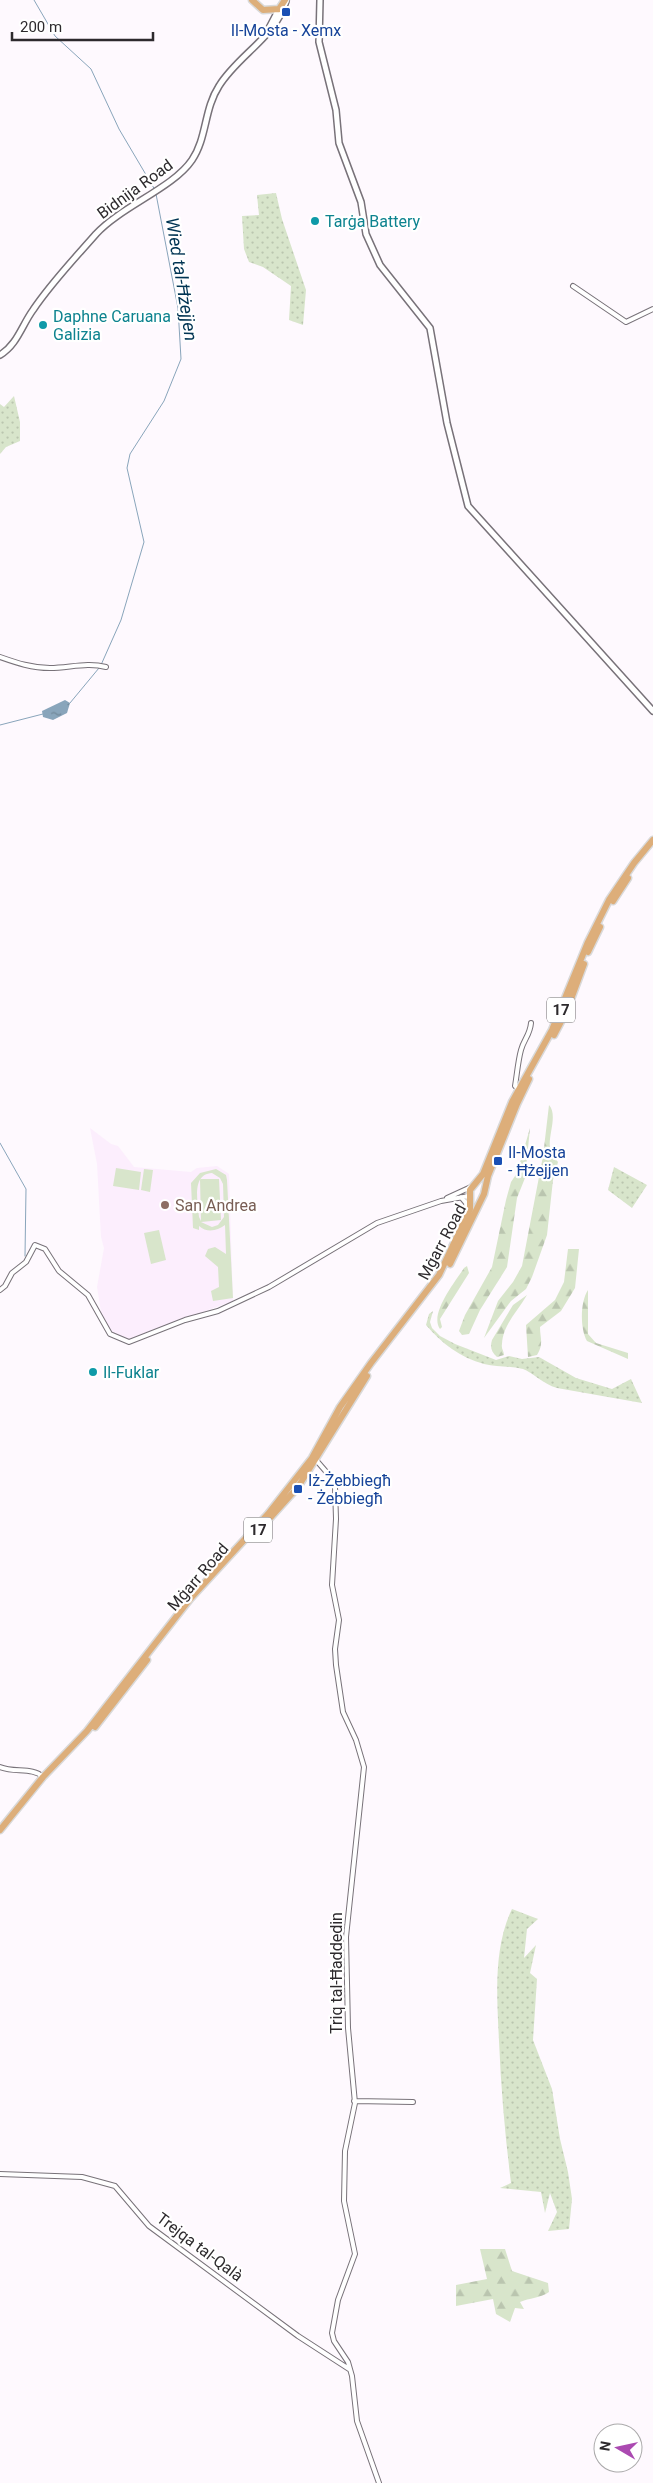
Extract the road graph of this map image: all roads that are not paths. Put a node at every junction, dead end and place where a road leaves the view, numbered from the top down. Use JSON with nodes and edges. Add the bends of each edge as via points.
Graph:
{"nodes":[{"id":1,"x":252,"y":0,"type":"edge"},
{"id":2,"x":285,"y":0,"type":"edge"},
{"id":3,"x":320,"y":0,"type":"edge"},
{"id":4,"x":279,"y":9,"type":"junction"},
{"id":5,"x":265,"y":34,"type":"junction"},
{"id":6,"x":573,"y":286,"type":"dead end"},
{"id":7,"x":653,"y":309,"type":"edge"},
{"id":8,"x":0,"y":355,"type":"edge"},
{"id":9,"x":0,"y":657,"type":"edge"},
{"id":10,"x":106,"y":666,"type":"dead end"},
{"id":11,"x":653,"y":711,"type":"edge"},
{"id":12,"x":653,"y":840,"type":"edge"},
{"id":13,"x":653,"y":845,"type":"edge"},
{"id":14,"x":531,"y":1023,"type":"dead end"},
{"id":15,"x":519,"y":1089,"type":"junction"},
{"id":16,"x":473,"y":1186,"type":"junction"},
{"id":17,"x":485,"y":1191,"type":"junction"},
{"id":18,"x":460,"y":1197,"type":"junction"},
{"id":19,"x":470,"y":1197,"type":"junction"},
{"id":20,"x":481,"y":1199,"type":"junction"},
{"id":21,"x":441,"y":1201,"type":"junction"},
{"id":22,"x":468,"y":1215,"type":"junction"},
{"id":23,"x":0,"y":1290,"type":"edge"},
{"id":24,"x":316,"y":1460,"type":"junction"},
{"id":25,"x":0,"y":1767,"type":"edge"},
{"id":26,"x":43,"y":1777,"type":"junction"},
{"id":27,"x":0,"y":1830,"type":"edge"},
{"id":28,"x":0,"y":1836,"type":"edge"},
{"id":29,"x":354,"y":2101,"type":"junction"},
{"id":30,"x":413,"y":2102,"type":"dead end"},
{"id":31,"x":0,"y":2174,"type":"edge"},
{"id":32,"x":349,"y":2368,"type":"junction"},
{"id":33,"x":379,"y":2483,"type":"edge"}],
"edges":[{"from":1,"to":4,"type":"main road","via":[[263,10]]},
{"from":2,"to":4,"type":"main road"},
{"from":2,"to":5,"type":"street","name":"Bidnija Road","via":[[280,18]]},
{"from":3,"to":11,"type":"street","via":[[319,42],[336,110],[339,143],[361,202],[366,234],[380,265],[430,328],[468,506]]},
{"from":4,"to":5,"type":"street","name":"Bidnija Road"},
{"from":5,"to":8,"type":"street","name":"Bidnija Road","via":[[220,83],[211,99],[201,142],[187,166],[102,228],[33,310],[12,346]]},
{"from":6,"to":7,"type":"street","via":[[626,322]]},
{"from":9,"to":10,"type":"street","via":[[23,666]]},
{"from":12,"to":15,"type":"main road","name":"Mġarr Road","number":"17","via":[[609,900],[552,1030]]},
{"from":13,"to":17,"type":"main road","name":"Mġarr Road","number":"17","via":[[612,902],[588,952],[567,1010],[517,1104]]},
{"from":14,"to":15,"type":"street","via":[[530,1035],[521,1051],[515,1086]]},
{"from":15,"to":16,"type":"main road","name":"Mġarr Road","number":"17","via":[[483,1174]]},
{"from":16,"to":17,"type":"main road","name":"Mġarr Road","via":[[480,1185]]},
{"from":16,"to":19,"type":"main road","name":"Mġarr Road","number":"17"},
{"from":16,"to":21,"type":"street"},
{"from":17,"to":20,"type":"main road","name":"Mġarr Road"},
{"from":18,"to":19,"type":"street"},
{"from":18,"to":21,"type":"street"},
{"from":18,"to":22,"type":"street","via":[[466,1203]]},
{"from":19,"to":20,"type":"main road","name":"Mġarr Road"},
{"from":19,"to":22,"type":"main road","name":"Mġarr Road","number":"17"},
{"from":20,"to":24,"type":"main road","name":"Mġarr Road","number":"17","via":[[443,1277],[374,1365]]},
{"from":21,"to":23,"type":"street","via":[[372,1226],[269,1287],[218,1311],[129,1342],[110,1334],[88,1295],[59,1272],[45,1249],[35,1245],[26,1262],[12,1273]]},
{"from":22,"to":26,"type":"main road","name":"Mġarr Road","number":"17","via":[[439,1275],[340,1407],[312,1458],[293,1484],[190,1599],[87,1731]]},
{"from":24,"to":28,"type":"main road","name":"Mġarr Road","number":"17","via":[[298,1487],[206,1587],[104,1717],[28,1800]]},
{"from":24,"to":29,"type":"street","name":"Triq tal-Ħaddedin","via":[[336,1492],[332,1585],[339,1620],[336,1664],[343,1712],[364,1767],[346,1937]]},
{"from":25,"to":26,"type":"street","via":[[36,1772]]},
{"from":26,"to":27,"type":"main road","name":"Mġarr Road","number":"17"},
{"from":29,"to":30,"type":"street"},
{"from":29,"to":32,"type":"street","name":"Triq tal-Ħaddedin","via":[[345,2151],[344,2201],[355,2254],[338,2300],[332,2333]]},
{"from":31,"to":32,"type":"street","name":"Trejqa tal-Qalà","via":[[82,2177],[115,2186],[149,2226],[298,2336]]},
{"from":32,"to":33,"type":"street","name":"Triq tal-Ħaddedin","via":[[356,2415]]}]}
